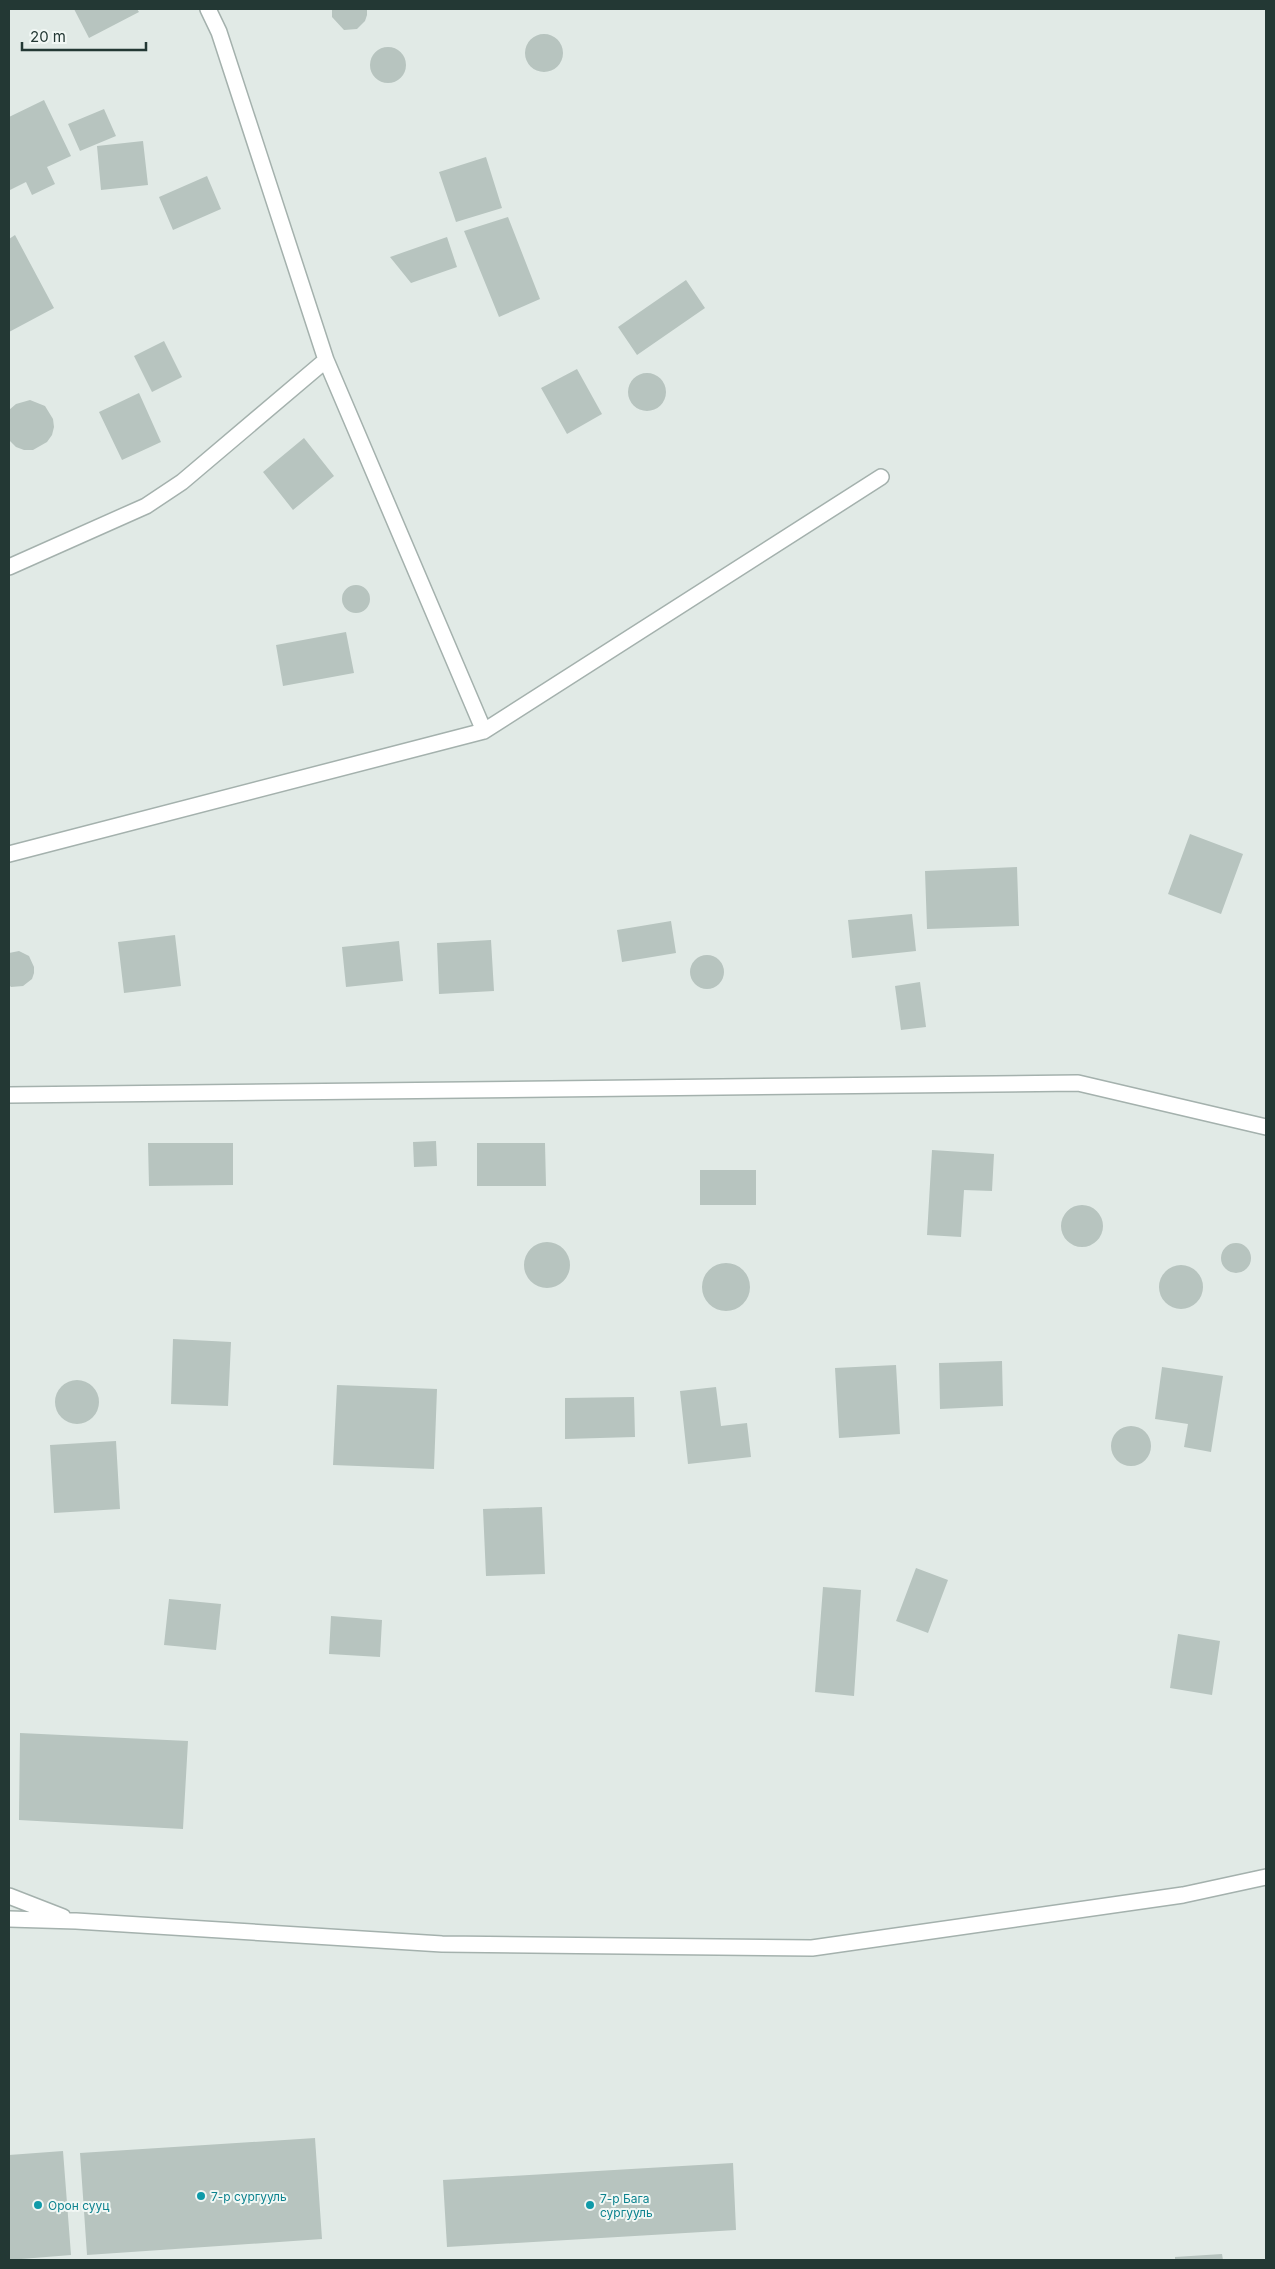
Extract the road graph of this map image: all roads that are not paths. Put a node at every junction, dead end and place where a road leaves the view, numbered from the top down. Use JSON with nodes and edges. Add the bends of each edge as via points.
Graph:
{"nodes":[{"id":1,"x":208,"y":9,"type":"edge"},
{"id":2,"x":326,"y":360,"type":"junction"},
{"id":3,"x":881,"y":477,"type":"dead end"},
{"id":4,"x":9,"y":567,"type":"edge"},
{"id":5,"x":484,"y":731,"type":"junction"},
{"id":6,"x":9,"y":854,"type":"edge"},
{"id":7,"x":9,"y":1095,"type":"edge"},
{"id":8,"x":1266,"y":1127,"type":"edge"},
{"id":9,"x":1266,"y":1878,"type":"edge"},
{"id":10,"x":9,"y":1896,"type":"edge"},
{"id":11,"x":9,"y":1919,"type":"edge"},
{"id":12,"x":76,"y":1921,"type":"junction"}],
"edges":[{"from":1,"to":2,"type":"street","via":[[219,32]]},
{"from":2,"to":4,"type":"street","via":[[182,482],[146,506]]},
{"from":2,"to":5,"type":"street"},
{"from":3,"to":5,"type":"street"},
{"from":5,"to":6,"type":"street"},
{"from":7,"to":8,"type":"street","via":[[1078,1082]]},
{"from":9,"to":12,"type":"street","via":[[1184,1895],[812,1948],[442,1944]]},
{"from":10,"to":12,"type":"street"},
{"from":11,"to":12,"type":"street"}]}
